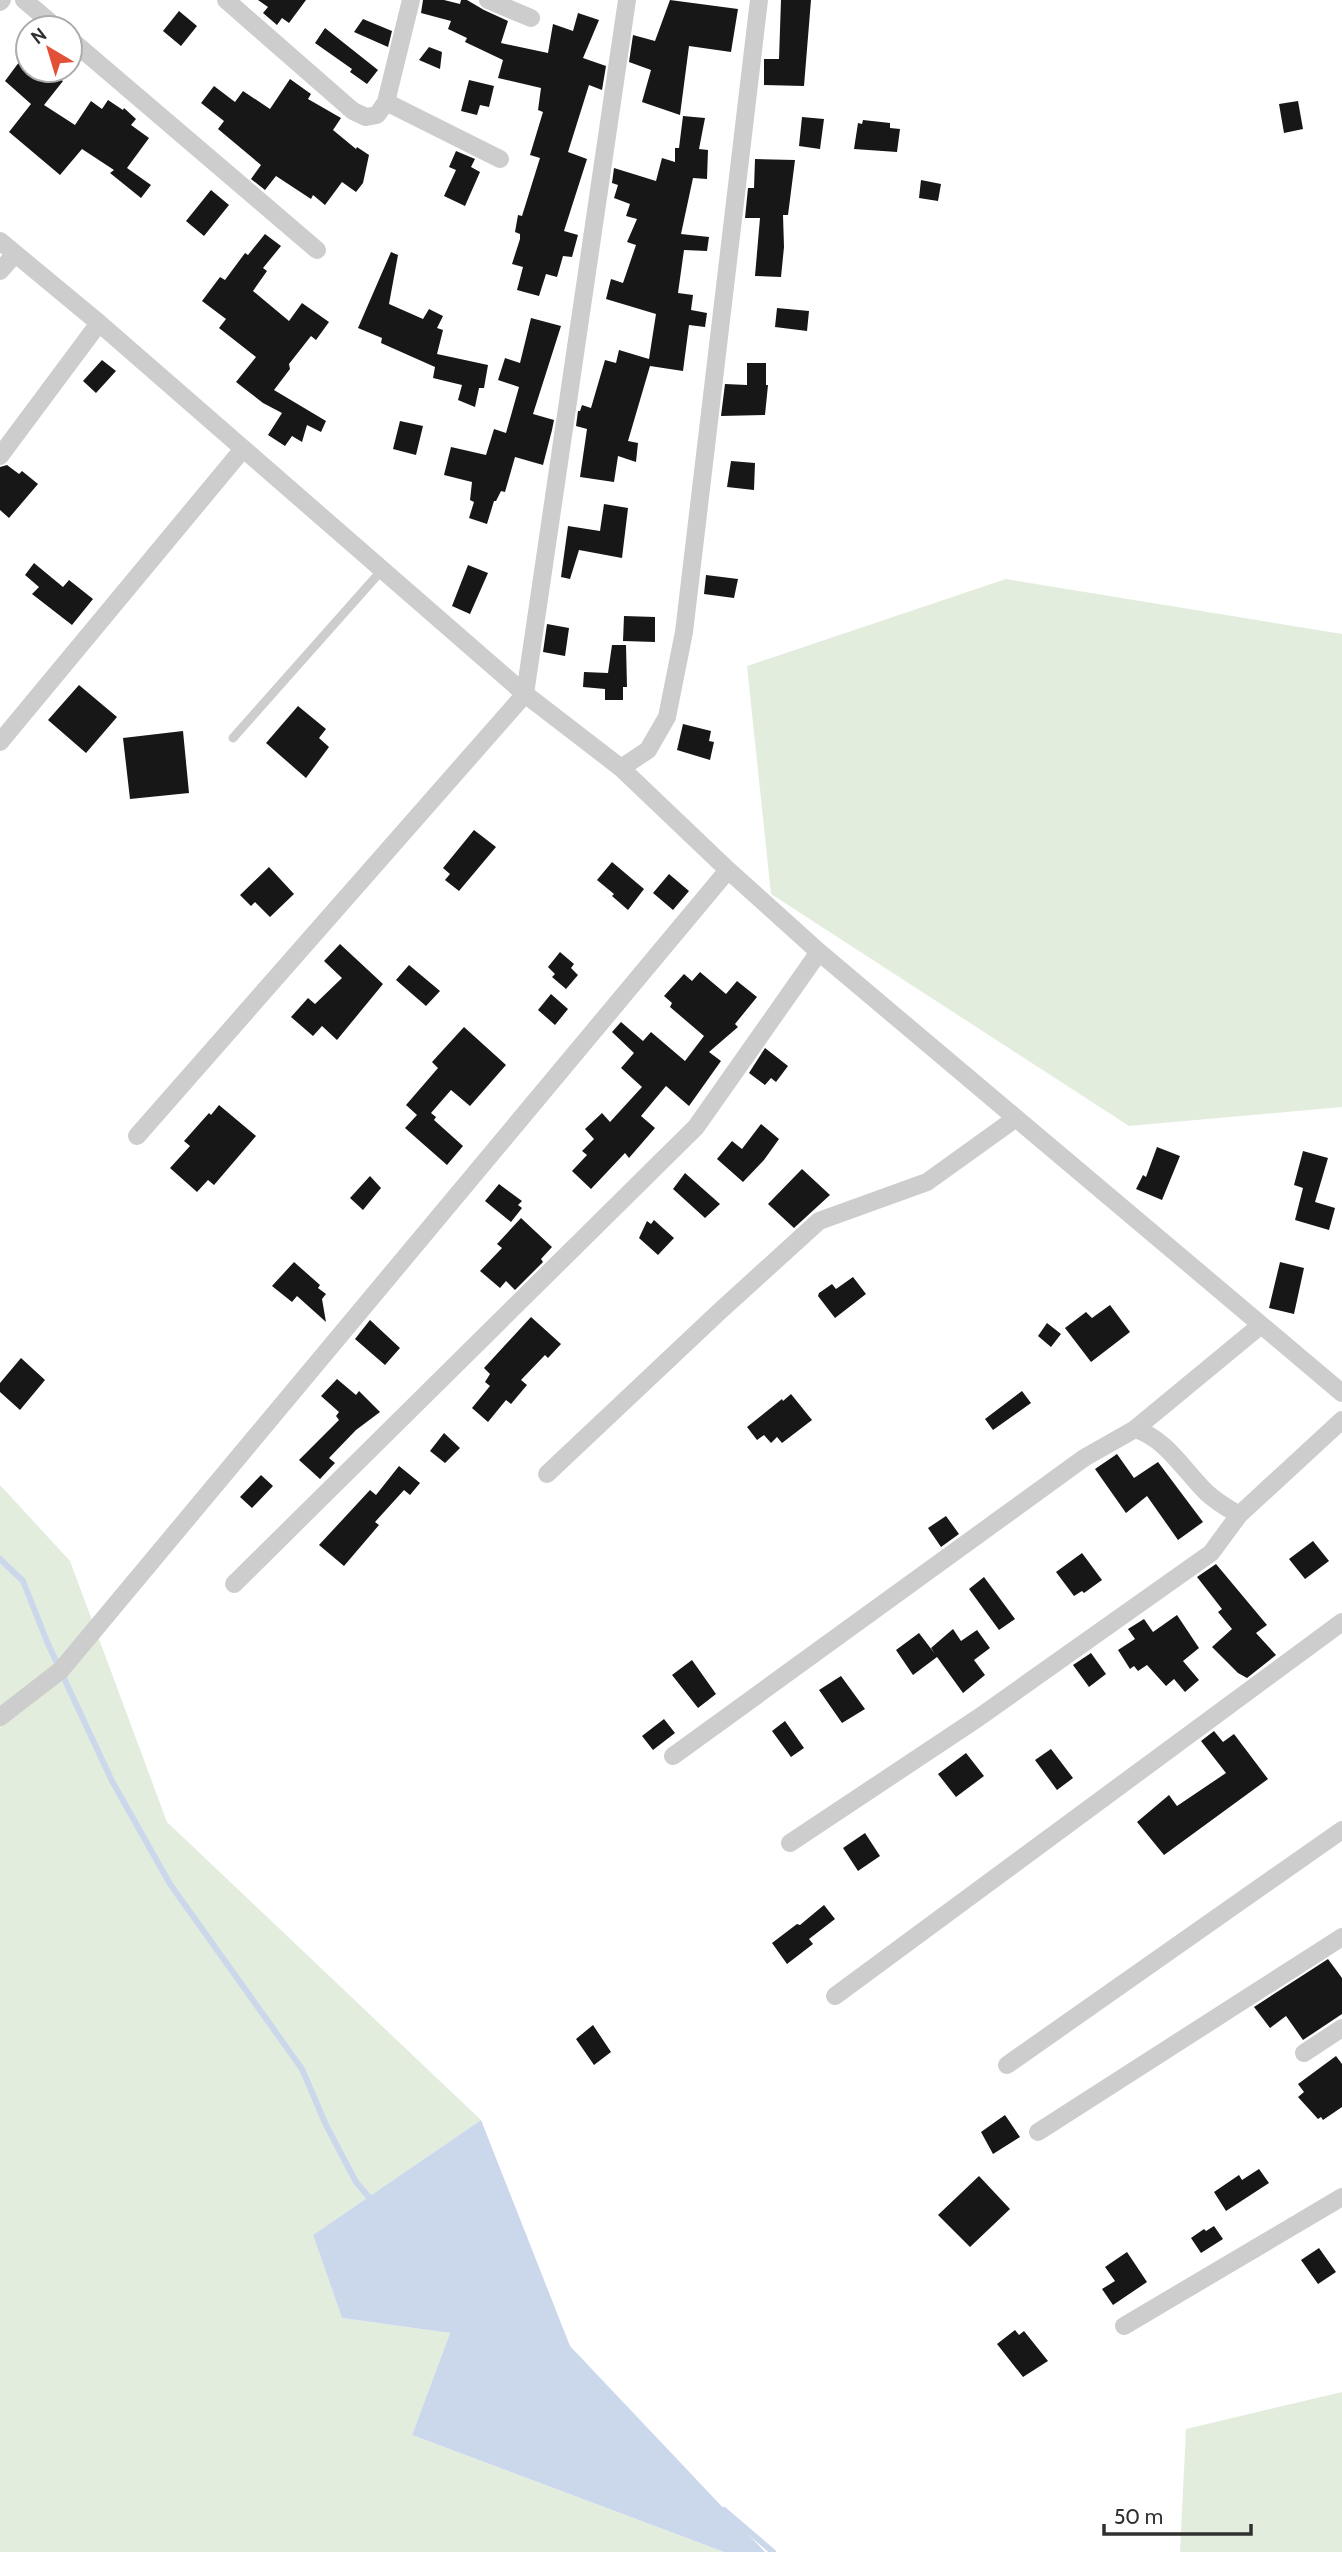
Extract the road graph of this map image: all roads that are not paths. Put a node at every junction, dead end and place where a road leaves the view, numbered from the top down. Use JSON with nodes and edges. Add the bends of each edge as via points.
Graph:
{"nodes":[{"id":1,"x":24,"y":0,"type":"edge"},
{"id":2,"x":226,"y":0,"type":"edge"},
{"id":3,"x":411,"y":0,"type":"edge"},
{"id":4,"x":488,"y":0,"type":"edge"},
{"id":5,"x":627,"y":0,"type":"edge"},
{"id":6,"x":759,"y":0,"type":"edge"},
{"id":7,"x":40,"y":14,"type":"edge"},
{"id":8,"x":531,"y":18,"type":"dead end"},
{"id":9,"x":84,"y":51,"type":"edge"},
{"id":10,"x":386,"y":102,"type":"junction"},
{"id":11,"x":500,"y":159,"type":"dead end"},
{"id":12,"x":0,"y":241,"type":"edge"},
{"id":13,"x":317,"y":250,"type":"dead end"},
{"id":14,"x":15,"y":254,"type":"junction"},
{"id":15,"x":0,"y":271,"type":"edge"},
{"id":16,"x":99,"y":323,"type":"junction"},
{"id":17,"x":243,"y":450,"type":"junction"},
{"id":18,"x":0,"y":456,"type":"edge"},
{"id":19,"x":382,"y":570,"type":"junction"},
{"id":20,"x":525,"y":694,"type":"junction"},
{"id":21,"x":233,"y":738,"type":"dead end"},
{"id":22,"x":0,"y":742,"type":"edge"},
{"id":23,"x":621,"y":768,"type":"junction"},
{"id":24,"x":728,"y":870,"type":"junction"},
{"id":25,"x":819,"y":952,"type":"junction"},
{"id":26,"x":1016,"y":1118,"type":"junction"},
{"id":27,"x":136,"y":1136,"type":"dead end"},
{"id":28,"x":1261,"y":1325,"type":"junction"},
{"id":29,"x":1342,"y":1393,"type":"edge"},
{"id":30,"x":1342,"y":1420,"type":"edge"},
{"id":31,"x":1135,"y":1429,"type":"junction"},
{"id":32,"x":547,"y":1474,"type":"dead end"},
{"id":33,"x":1239,"y":1514,"type":"junction"},
{"id":34,"x":234,"y":1584,"type":"dead end"},
{"id":35,"x":1342,"y":1622,"type":"edge"},
{"id":36,"x":0,"y":1717,"type":"edge"},
{"id":37,"x":673,"y":1756,"type":"dead end"},
{"id":38,"x":1342,"y":1830,"type":"edge"},
{"id":39,"x":790,"y":1843,"type":"dead end"},
{"id":40,"x":1342,"y":1937,"type":"edge"},
{"id":41,"x":835,"y":1996,"type":"dead end"},
{"id":42,"x":1342,"y":2028,"type":"edge"},
{"id":43,"x":1304,"y":2053,"type":"dead end"},
{"id":44,"x":1007,"y":2065,"type":"dead end"},
{"id":45,"x":1038,"y":2132,"type":"dead end"},
{"id":46,"x":1342,"y":2197,"type":"edge"},
{"id":47,"x":1124,"y":2326,"type":"dead end"}],
"edges":[{"from":1,"to":7,"type":"street"},
{"from":2,"to":10,"type":"street","via":[[353,111],[366,117],[377,115]]},
{"from":3,"to":10,"type":"street"},
{"from":4,"to":8,"type":"street"},
{"from":5,"to":20,"type":"street"},
{"from":6,"to":23,"type":"street","via":[[684,632],[667,717],[648,750]]},
{"from":9,"to":13,"type":"street"},
{"from":10,"to":11,"type":"street"},
{"from":12,"to":14,"type":"street"},
{"from":14,"to":15,"type":"street"},
{"from":14,"to":16,"type":"street"},
{"from":16,"to":17,"type":"street"},
{"from":16,"to":18,"type":"street"},
{"from":17,"to":19,"type":"street"},
{"from":17,"to":22,"type":"street"},
{"from":19,"to":20,"type":"street"},
{"from":19,"to":21,"type":"lane"},
{"from":20,"to":23,"type":"street"},
{"from":20,"to":27,"type":"street"},
{"from":23,"to":24,"type":"street"},
{"from":24,"to":25,"type":"street"},
{"from":24,"to":36,"type":"street","via":[[61,1670]]},
{"from":25,"to":26,"type":"street"},
{"from":25,"to":34,"type":"street","via":[[696,1128]]},
{"from":26,"to":28,"type":"street"},
{"from":26,"to":32,"type":"street","via":[[927,1182],[819,1221]]},
{"from":28,"to":29,"type":"street"},
{"from":28,"to":31,"type":"street"},
{"from":30,"to":33,"type":"street"},
{"from":31,"to":33,"type":"street","via":[[1149,1433],[1208,1493]]},
{"from":31,"to":37,"type":"street","via":[[1084,1458]]},
{"from":33,"to":39,"type":"street","via":[[1211,1553],[978,1718]]},
{"from":35,"to":41,"type":"street"},
{"from":38,"to":44,"type":"street"},
{"from":40,"to":45,"type":"street"},
{"from":42,"to":43,"type":"street"},
{"from":46,"to":47,"type":"street"}]}
